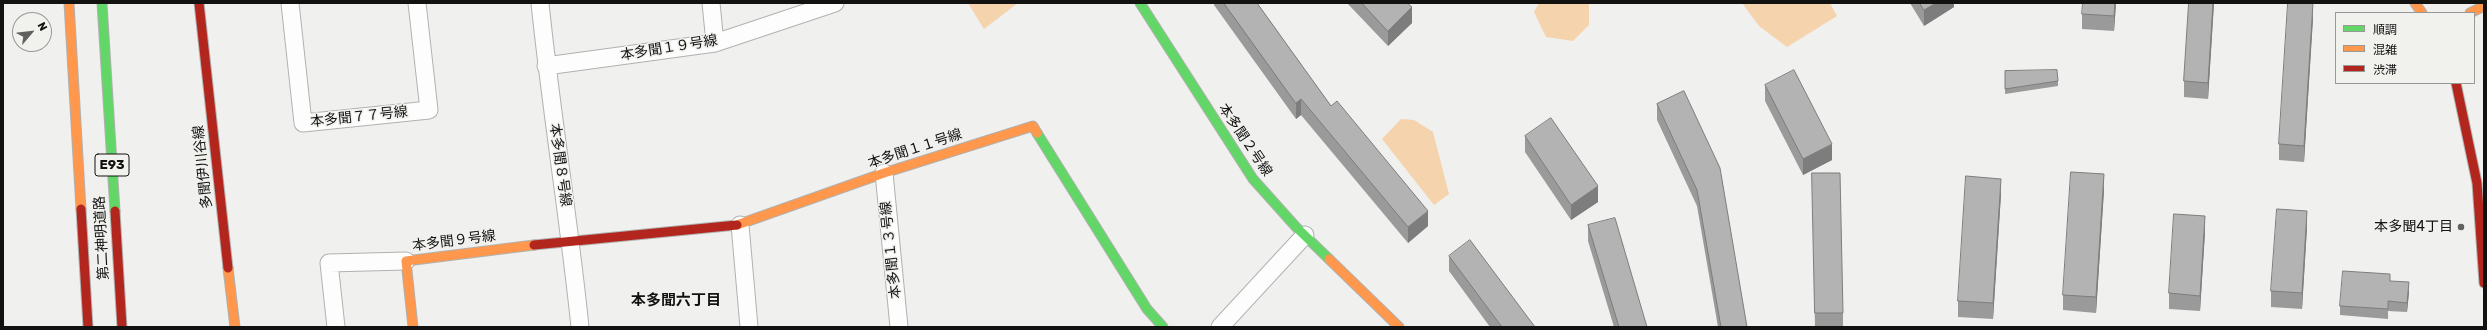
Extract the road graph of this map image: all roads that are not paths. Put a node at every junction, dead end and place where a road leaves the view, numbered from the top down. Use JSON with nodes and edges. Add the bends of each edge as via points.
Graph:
{"nodes":[{"id":1,"x":69,"y":3,"type":"edge"},
{"id":2,"x":102,"y":3,"type":"edge"},
{"id":3,"x":199,"y":3,"type":"edge"},
{"id":4,"x":290,"y":3,"type":"edge"},
{"id":5,"x":417,"y":3,"type":"edge"},
{"id":6,"x":540,"y":3,"type":"edge"},
{"id":7,"x":711,"y":3,"type":"edge"},
{"id":8,"x":836,"y":3,"type":"edge"},
{"id":9,"x":1140,"y":3,"type":"edge"},
{"id":10,"x":2415,"y":3,"type":"edge"},
{"id":11,"x":2484,"y":6,"type":"edge"},
{"id":12,"x":2421,"y":12,"type":"edge"},
{"id":13,"x":2472,"y":12,"type":"edge"},
{"id":14,"x":715,"y":43,"type":"junction"},
{"id":15,"x":546,"y":66,"type":"junction"},
{"id":16,"x":2456,"y":84,"type":"edge"},
{"id":17,"x":884,"y":173,"type":"junction"},
{"id":18,"x":740,"y":225,"type":"junction"},
{"id":19,"x":1305,"y":235,"type":"junction"},
{"id":20,"x":571,"y":241,"type":"junction"},
{"id":21,"x":406,"y":261,"type":"junction"},
{"id":22,"x":2484,"y":283,"type":"edge"},
{"id":23,"x":88,"y":327,"type":"edge"},
{"id":24,"x":122,"y":327,"type":"edge"},
{"id":25,"x":235,"y":327,"type":"edge"},
{"id":26,"x":336,"y":327,"type":"edge"},
{"id":27,"x":413,"y":327,"type":"edge"},
{"id":28,"x":580,"y":327,"type":"edge"},
{"id":29,"x":749,"y":327,"type":"edge"},
{"id":30,"x":899,"y":327,"type":"edge"},
{"id":31,"x":1163,"y":327,"type":"edge"},
{"id":32,"x":1220,"y":327,"type":"edge"},
{"id":33,"x":1399,"y":327,"type":"edge"}],
"edges":[{"from":1,"to":23,"type":"main road","name":"第二神明道路","number":"E93"},
{"from":2,"to":24,"type":"main road","name":"第二神明道路","number":"E93"},
{"from":3,"to":25,"type":"main road","name":"多聞伊川谷線"},
{"from":4,"to":5,"type":"street","name":"本多聞７７号線","via":[[303,123],[429,110]]},
{"from":6,"to":15,"type":"street","name":"本多聞８号線"},
{"from":7,"to":14,"type":"street"},
{"from":8,"to":14,"type":"street","name":"本多聞１９号線"},
{"from":9,"to":19,"type":"main road","name":"本多聞２号線","via":[[1253,179]]},
{"from":10,"to":12,"type":"main road"},
{"from":11,"to":13,"type":"main road"},
{"from":14,"to":15,"type":"street","name":"本多聞１９号線"},
{"from":15,"to":20,"type":"street","name":"本多聞８号線"},
{"from":16,"to":22,"type":"main road","via":[[2477,182]]},
{"from":17,"to":18,"type":"main road","name":"本多聞１１号線"},
{"from":17,"to":30,"type":"street","name":"本多聞１３号線"},
{"from":17,"to":31,"type":"main road","name":"本多聞１１号線","via":[[1033,126],[1147,309]]},
{"from":18,"to":20,"type":"main road","name":"本多聞１１号線"},
{"from":18,"to":29,"type":"street"},
{"from":19,"to":32,"type":"street"},
{"from":19,"to":33,"type":"main road","name":"本多聞２号線"},
{"from":20,"to":21,"type":"main road","name":"本多聞９号線"},
{"from":20,"to":28,"type":"street","name":"本多聞８号線"},
{"from":21,"to":26,"type":"street","via":[[329,263]]},
{"from":21,"to":27,"type":"main road","name":"本多聞９号線"}]}
